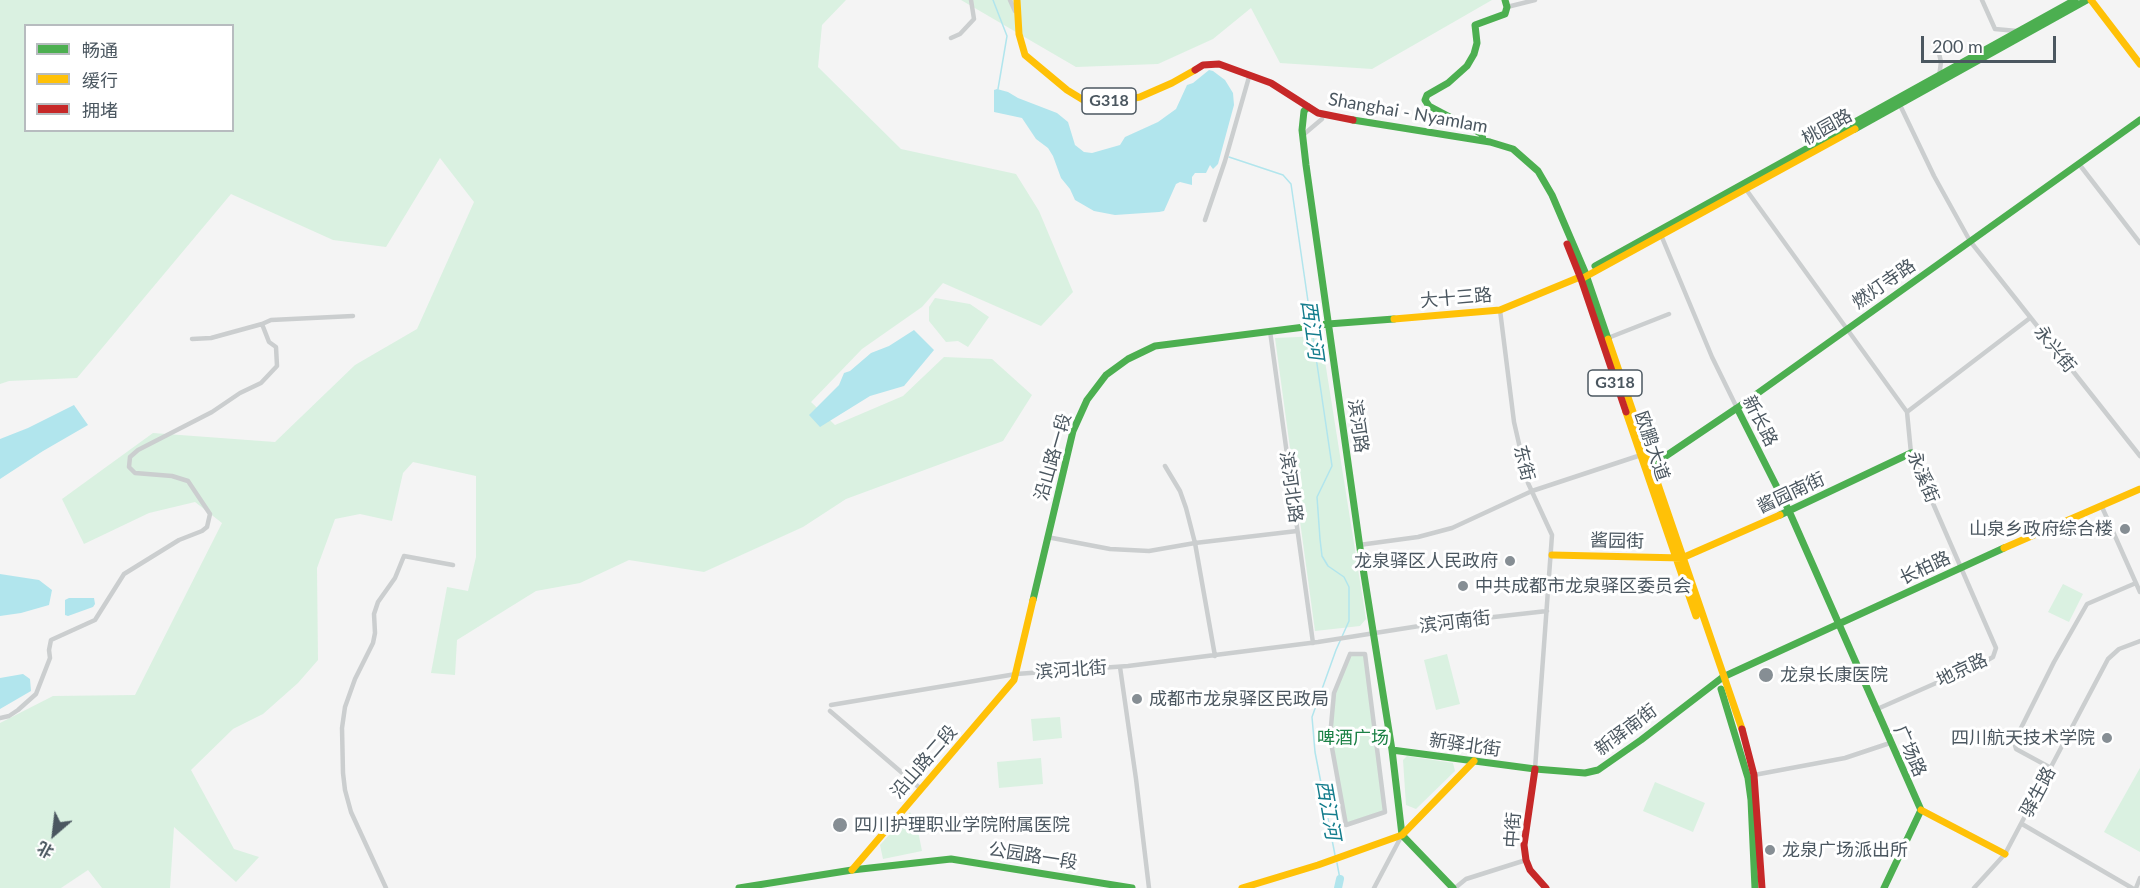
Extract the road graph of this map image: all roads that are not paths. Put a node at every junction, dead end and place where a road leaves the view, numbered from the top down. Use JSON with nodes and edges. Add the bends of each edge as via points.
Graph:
{"nodes":[{"id":1,"x":971,"y":0,"type":"edge"},
{"id":2,"x":1010,"y":0,"type":"edge"},
{"id":3,"x":1017,"y":0,"type":"edge"},
{"id":4,"x":1535,"y":0,"type":"edge"},
{"id":5,"x":1982,"y":0,"type":"edge"},
{"id":6,"x":2075,"y":0,"type":"edge"},
{"id":7,"x":2089,"y":0,"type":"edge"},
{"id":8,"x":2096,"y":0,"type":"edge"},
{"id":9,"x":1506,"y":3,"type":"edge"},
{"id":10,"x":1017,"y":17,"type":"junction"},
{"id":11,"x":2022,"y":31,"type":"junction"},
{"id":12,"x":951,"y":38,"type":"dead end"},
{"id":13,"x":1937,"y":45,"type":"dead end"},
{"id":14,"x":2140,"y":56,"type":"edge"},
{"id":15,"x":2140,"y":64,"type":"edge"},
{"id":16,"x":1939,"y":76,"type":"junction"},
{"id":17,"x":1251,"y":77,"type":"junction"},
{"id":18,"x":1898,"y":101,"type":"junction"},
{"id":19,"x":1306,"y":109,"type":"junction"},
{"id":20,"x":1322,"y":120,"type":"junction"},
{"id":21,"x":2140,"y":120,"type":"edge"},
{"id":22,"x":1303,"y":135,"type":"junction"},
{"id":23,"x":1483,"y":140,"type":"junction"},
{"id":24,"x":2079,"y":164,"type":"junction"},
{"id":25,"x":1744,"y":187,"type":"junction"},
{"id":26,"x":1205,"y":220,"type":"dead end"},
{"id":27,"x":1661,"y":232,"type":"junction"},
{"id":28,"x":1970,"y":241,"type":"junction"},
{"id":29,"x":2140,"y":243,"type":"edge"},
{"id":30,"x":1582,"y":276,"type":"junction"},
{"id":31,"x":1500,"y":310,"type":"junction"},
{"id":32,"x":1669,"y":314,"type":"dead end"},
{"id":33,"x":353,"y":316,"type":"dead end"},
{"id":34,"x":2030,"y":318,"type":"junction"},
{"id":35,"x":261,"y":324,"type":"junction"},
{"id":36,"x":1328,"y":324,"type":"junction"},
{"id":37,"x":1291,"y":329,"type":"joint"},
{"id":38,"x":1847,"y":329,"type":"junction"},
{"id":39,"x":1270,"y":331,"type":"junction"},
{"id":40,"x":1608,"y":338,"type":"junction"},
{"id":41,"x":192,"y":339,"type":"dead end"},
{"id":42,"x":1737,"y":408,"type":"junction"},
{"id":43,"x":1907,"y":412,"type":"junction"},
{"id":44,"x":1911,"y":453,"type":"junction"},
{"id":45,"x":1643,"y":454,"type":"junction"},
{"id":46,"x":2140,"y":456,"type":"edge"},
{"id":47,"x":1165,"y":466,"type":"dead end"},
{"id":48,"x":1648,"y":468,"type":"junction"},
{"id":49,"x":2140,"y":489,"type":"edge"},
{"id":50,"x":1532,"y":491,"type":"junction"},
{"id":51,"x":2102,"y":507,"type":"junction"},
{"id":52,"x":1789,"y":511,"type":"junction"},
{"id":53,"x":1298,"y":531,"type":"junction"},
{"id":54,"x":1047,"y":537,"type":"junction"},
{"id":55,"x":1196,"y":543,"type":"junction"},
{"id":56,"x":1359,"y":545,"type":"junction"},
{"id":57,"x":1552,"y":555,"type":"junction"},
{"id":58,"x":1678,"y":557,"type":"junction"},
{"id":59,"x":453,"y":565,"type":"dead end"},
{"id":60,"x":1962,"y":567,"type":"junction"},
{"id":61,"x":2136,"y":583,"type":"junction"},
{"id":62,"x":2140,"y":592,"type":"edge"},
{"id":63,"x":1547,"y":611,"type":"junction"},
{"id":64,"x":1838,"y":625,"type":"junction"},
{"id":65,"x":1374,"y":634,"type":"junction"},
{"id":66,"x":2140,"y":641,"type":"edge"},
{"id":67,"x":1315,"y":642,"type":"junction"},
{"id":68,"x":1215,"y":656,"type":"junction"},
{"id":69,"x":1120,"y":667,"type":"junction"},
{"id":70,"x":1016,"y":674,"type":"junction"},
{"id":71,"x":1721,"y":679,"type":"junction"},
{"id":72,"x":831,"y":705,"type":"dead end"},
{"id":73,"x":1875,"y":710,"type":"junction"},
{"id":74,"x":830,"y":711,"type":"dead end"},
{"id":75,"x":0,"y":718,"type":"edge"},
{"id":76,"x":1890,"y":743,"type":"junction"},
{"id":77,"x":1392,"y":750,"type":"junction"},
{"id":78,"x":1473,"y":761,"type":"junction"},
{"id":79,"x":2051,"y":768,"type":"junction"},
{"id":80,"x":1535,"y":769,"type":"junction"},
{"id":81,"x":1754,"y":775,"type":"junction"},
{"id":82,"x":921,"y":789,"type":"junction"},
{"id":83,"x":1921,"y":810,"type":"junction"},
{"id":84,"x":2022,"y":824,"type":"junction"},
{"id":85,"x":1346,"y":825,"type":"joint"},
{"id":86,"x":1402,"y":835,"type":"junction"},
{"id":87,"x":2005,"y":854,"type":"junction"},
{"id":88,"x":1526,"y":860,"type":"junction"},
{"id":89,"x":852,"y":870,"type":"junction"},
{"id":90,"x":2140,"y":878,"type":"edge"},
{"id":91,"x":750,"y":887,"type":"edge"},
{"id":92,"x":386,"y":888,"type":"edge"},
{"id":93,"x":739,"y":888,"type":"edge"},
{"id":94,"x":1131,"y":888,"type":"edge"},
{"id":95,"x":1149,"y":888,"type":"edge"},
{"id":96,"x":1242,"y":888,"type":"edge"},
{"id":97,"x":1374,"y":888,"type":"edge"},
{"id":98,"x":1454,"y":888,"type":"edge"},
{"id":99,"x":1545,"y":888,"type":"edge"},
{"id":100,"x":1755,"y":888,"type":"edge"},
{"id":101,"x":1762,"y":888,"type":"edge"},
{"id":102,"x":1884,"y":888,"type":"edge"},
{"id":103,"x":1974,"y":888,"type":"edge"},
{"id":104,"x":2134,"y":888,"type":"edge"}],
"edges":[{"from":1,"to":12,"type":"street","via":[[974,19]]},
{"from":2,"to":10,"type":"street"},
{"from":3,"to":10,"type":"main road","name":"Shanghai - Nyamlam","number":"G318"},
{"from":4,"to":9,"type":"street"},
{"from":5,"to":11,"type":"street","via":[[1995,29]]},
{"from":6,"to":11,"type":"main road"},
{"from":7,"to":15,"type":"main road"},
{"from":7,"to":18,"type":"main road","name":"桃园路"},
{"from":8,"to":14,"type":"main road"},
{"from":9,"to":23,"type":"main road","via":[[1505,14],[1475,25],[1477,43],[1467,66],[1425,100],[1428,106],[1482,134]]},
{"from":10,"to":17,"type":"main road","name":"Shanghai - Nyamlam","number":"G318","via":[[1022,48],[1029,60],[1067,90],[1092,103],[1140,97],[1207,64],[1219,64]]},
{"from":11,"to":16,"type":"main road"},
{"from":13,"to":16,"type":"street","via":[[1941,56]]},
{"from":16,"to":18,"type":"main road"},
{"from":17,"to":19,"type":"main road","name":"Shanghai - Nyamlam","number":"G318","via":[[1271,83]]},
{"from":17,"to":26,"type":"street"},
{"from":18,"to":25,"type":"main road","name":"桃园路"},
{"from":18,"to":28,"type":"street","name":"永兴街"},
{"from":19,"to":20,"type":"main road","name":"欧鹏大道","number":"G318"},
{"from":19,"to":22,"type":"main road","name":"滨河路"},
{"from":19,"to":23,"type":"main road","name":"Shanghai - Nyamlam","number":"G318"},
{"from":20,"to":22,"type":"street"},
{"from":20,"to":30,"type":"main road","name":"欧鹏大道","number":"G318","via":[[1484,146],[1517,158],[1542,185]]},
{"from":21,"to":24,"type":"main road","name":"燃灯寺路"},
{"from":22,"to":36,"type":"main road","name":"滨河路"},
{"from":23,"to":30,"type":"main road","name":"Shanghai - Nyamlam","number":"G318","via":[[1512,149],[1538,171],[1552,195]]},
{"from":24,"to":28,"type":"main road","name":"燃灯寺路"},
{"from":24,"to":29,"type":"street"},
{"from":25,"to":27,"type":"main road","name":"桃园路"},
{"from":25,"to":38,"type":"street"},
{"from":27,"to":30,"type":"main road","name":"桃园路"},
{"from":27,"to":42,"type":"street","name":"新长路"},
{"from":28,"to":34,"type":"street","name":"永兴街"},
{"from":28,"to":38,"type":"main road","name":"燃灯寺路"},
{"from":30,"to":31,"type":"main road","name":"大十三路"},
{"from":30,"to":40,"type":"main road","name":"欧鹏大道","number":"G318"},
{"from":30,"to":45,"type":"main road","name":"欧鹏大道","number":"G318"},
{"from":31,"to":36,"type":"main road","name":"大十三路"},
{"from":31,"to":50,"type":"street","name":"东街","via":[[1514,422]]},
{"from":32,"to":40,"type":"street"},
{"from":33,"to":35,"type":"street","via":[[272,320]]},
{"from":34,"to":43,"type":"street"},
{"from":34,"to":46,"type":"street","name":"永兴街"},
{"from":35,"to":41,"type":"street","via":[[211,338]]},
{"from":35,"to":75,"type":"street","via":[[276,347],[278,366],[261,383],[129,457],[129,467],[135,473],[188,481],[210,514],[207,526],[124,574],[95,620],[51,640],[50,658],[36,694],[9,716]]},
{"from":36,"to":37,"type":"main road","name":"大十三路"},
{"from":36,"to":56,"type":"main road","name":"滨河路"},
{"from":37,"to":39,"type":"main road","name":"沿山路一段"},
{"from":38,"to":42,"type":"main road","name":"燃灯寺路"},
{"from":38,"to":43,"type":"street"},
{"from":39,"to":53,"type":"street","name":"滨河北路"},
{"from":39,"to":54,"type":"main road","name":"沿山路一段","via":[[1155,346],[1106,375],[1087,400],[1074,431]]},
{"from":40,"to":45,"type":"main road","name":"欧鹏大道","number":"G318"},
{"from":42,"to":48,"type":"main road","name":"燃灯寺路"},
{"from":42,"to":52,"type":"main road","name":"新长路"},
{"from":43,"to":44,"type":"street","name":"永溪街"},
{"from":44,"to":52,"type":"main road","name":"酱园南街"},
{"from":44,"to":60,"type":"street","name":"永溪街"},
{"from":45,"to":48,"type":"main road","name":"欧鹏大道","number":"G318"},
{"from":45,"to":50,"type":"street"},
{"from":47,"to":55,"type":"street","via":[[1180,490]]},
{"from":48,"to":58,"type":"main road","name":"欧鹏大道","number":"G318"},
{"from":49,"to":51,"type":"main road","name":"长柏路"},
{"from":50,"to":56,"type":"street","via":[[1452,528]]},
{"from":50,"to":57,"type":"street","name":"东街","via":[[1552,535]]},
{"from":51,"to":60,"type":"main road","name":"长柏路"},
{"from":51,"to":61,"type":"street"},
{"from":52,"to":58,"type":"main road","name":"酱园南街"},
{"from":52,"to":64,"type":"main road","name":"新长路"},
{"from":53,"to":55,"type":"street"},
{"from":53,"to":67,"type":"street","name":"滨河北路"},
{"from":54,"to":55,"type":"street","via":[[1110,549],[1149,551]]},
{"from":54,"to":70,"type":"main road","name":"沿山路一段"},
{"from":55,"to":68,"type":"street"},
{"from":56,"to":65,"type":"main road","name":"滨河路"},
{"from":57,"to":58,"type":"main road","name":"酱园街"},
{"from":57,"to":63,"type":"street","name":"东街"},
{"from":58,"to":71,"type":"main road","name":"欧鹏大道","number":"G318"},
{"from":59,"to":92,"type":"street","via":[[404,556],[378,602],[373,642],[345,707],[343,773],[348,803]]},
{"from":60,"to":64,"type":"main road","name":"长柏路"},
{"from":60,"to":73,"type":"street","name":"地京路","via":[[1996,653]]},
{"from":61,"to":62,"type":"street"},
{"from":61,"to":79,"type":"street","via":[[2087,604],[2014,742],[2016,749]]},
{"from":63,"to":65,"type":"street","name":"滨河南街"},
{"from":63,"to":80,"type":"street","name":"东街"},
{"from":64,"to":71,"type":"main road","name":"长柏路"},
{"from":64,"to":73,"type":"main road","name":"广场路"},
{"from":65,"to":67,"type":"street","name":"滨河南街"},
{"from":65,"to":77,"type":"main road","name":"滨河路"},
{"from":66,"to":79,"type":"street","name":"驿生路","via":[[2119,649],[2108,659]]},
{"from":67,"to":68,"type":"street","name":"滨河北街"},
{"from":68,"to":69,"type":"street","name":"滨河北街"},
{"from":69,"to":70,"type":"street","name":"滨河北街"},
{"from":69,"to":95,"type":"street"},
{"from":70,"to":72,"type":"street","name":"滨河北街"},
{"from":70,"to":82,"type":"main road","name":"沿山路二段"},
{"from":71,"to":80,"type":"main road","name":"新驿南街","via":[[1598,770],[1585,773]]},
{"from":71,"to":81,"type":"main road","name":"欧鹏大道","number":"G318","via":[[1742,730]]},
{"from":71,"to":100,"type":"main road","name":"欧鹏大道","number":"G318","via":[[1748,778]]},
{"from":73,"to":76,"type":"main road","name":"广场路"},
{"from":74,"to":82,"type":"street"},
{"from":76,"to":81,"type":"street","via":[[1845,758]]},
{"from":76,"to":83,"type":"main road","name":"广场路"},
{"from":77,"to":78,"type":"main road","name":"新驿北街"},
{"from":77,"to":86,"type":"main road","name":"滨河路"},
{"from":78,"to":80,"type":"main road","name":"新驿北街"},
{"from":78,"to":86,"type":"main road"},
{"from":79,"to":84,"type":"street","name":"驿生路"},
{"from":80,"to":88,"type":"main road","name":"中街","via":[[1524,845]]},
{"from":81,"to":101,"type":"main road","name":"欧鹏大道","number":"G318"},
{"from":82,"to":89,"type":"main road","name":"沿山路二段"},
{"from":83,"to":87,"type":"main road"},
{"from":83,"to":102,"type":"main road"},
{"from":84,"to":87,"type":"street","name":"驿生路"},
{"from":84,"to":104,"type":"street"},
{"from":85,"to":85,"type":"street","via":[[1385,812],[1365,654],[1350,654],[1334,693],[1330,737]]},
{"from":86,"to":96,"type":"main road"},
{"from":86,"to":97,"type":"street"},
{"from":86,"to":98,"type":"main road"},
{"from":87,"to":103,"type":"street","name":"驿生路"},
{"from":88,"to":98,"type":"street","via":[[1466,879]]},
{"from":88,"to":99,"type":"main road","name":"中街"},
{"from":89,"to":91,"type":"main road","name":"公园路一段"},
{"from":89,"to":94,"type":"main road","name":"公园路一段","via":[[951,859]]},
{"from":90,"to":104,"type":"street"},
{"from":91,"to":93,"type":"main road","name":"公园路一段"}]}
